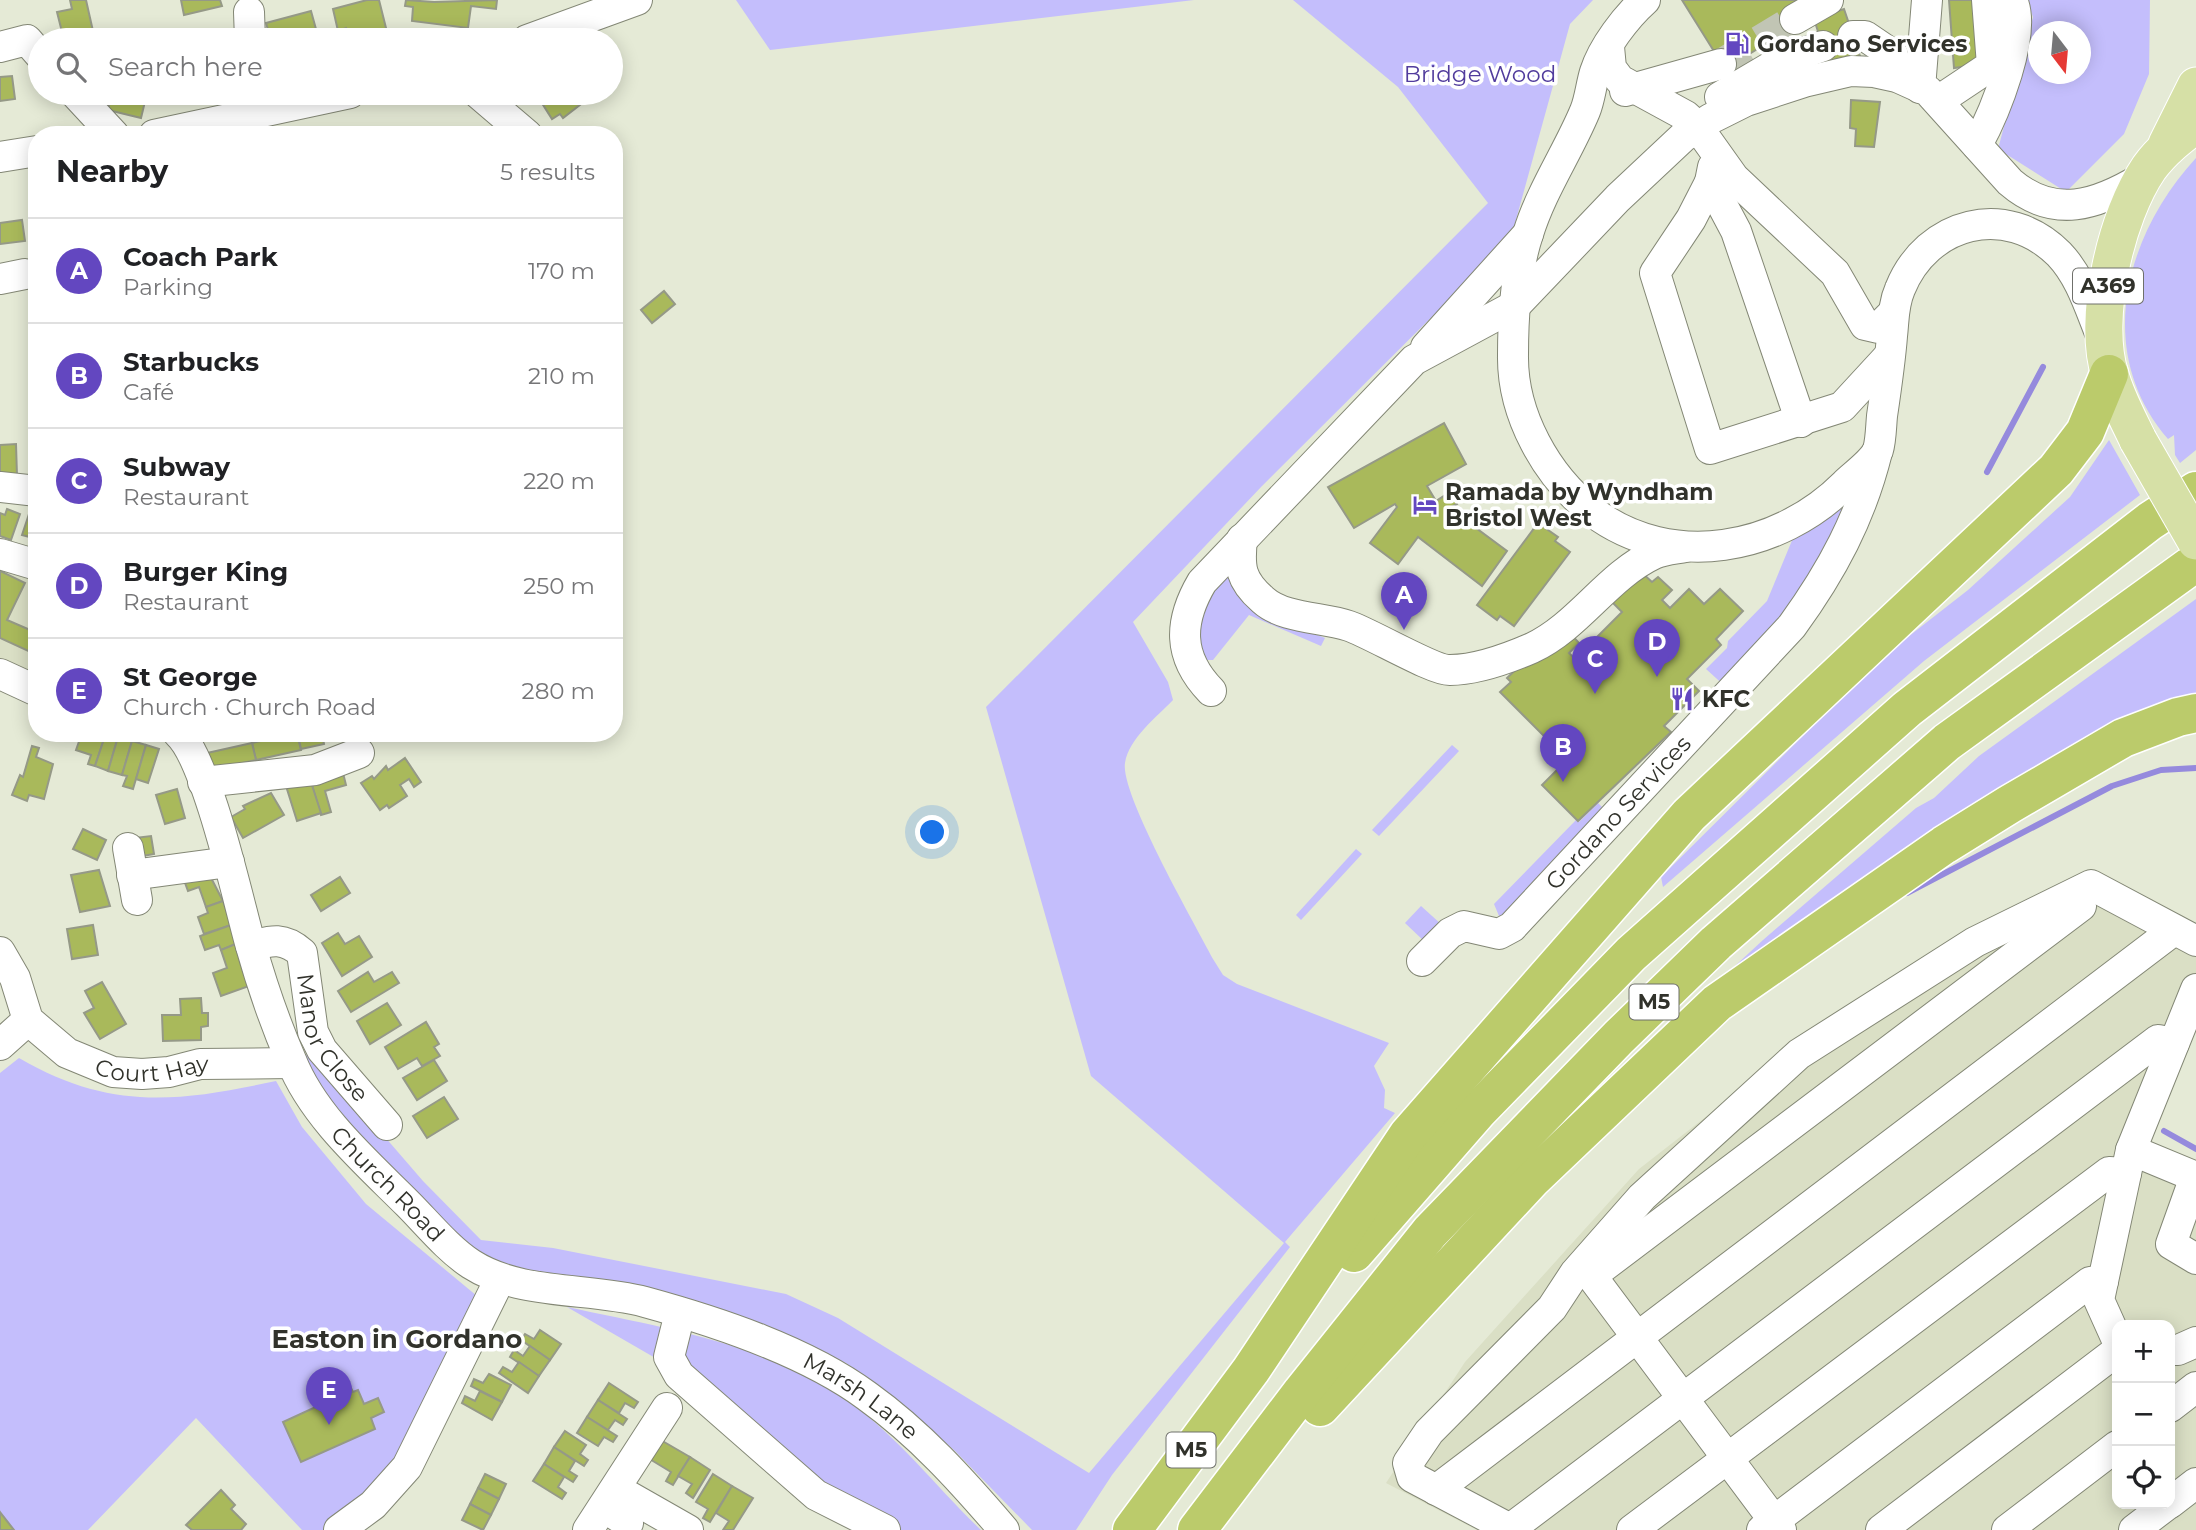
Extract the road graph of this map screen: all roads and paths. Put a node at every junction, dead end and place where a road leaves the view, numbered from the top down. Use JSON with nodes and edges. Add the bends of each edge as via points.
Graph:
{"nodes":[{"id":1,"x":637,"y":0,"type":"edge"},
{"id":2,"x":1645,"y":0,"type":"edge"},
{"id":3,"x":1828,"y":0,"type":"edge"},
{"id":4,"x":1927,"y":0,"type":"edge"},
{"id":5,"x":1987,"y":0,"type":"edge"},
{"id":6,"x":2012,"y":0,"type":"edge"},
{"id":7,"x":1795,"y":19,"type":"tunnel mouth"},
{"id":8,"x":560,"y":28,"type":"edge"},
{"id":9,"x":1853,"y":36,"type":"dead end"},
{"id":10,"x":28,"y":41,"type":"edge"},
{"id":11,"x":1823,"y":46,"type":"dead end"},
{"id":12,"x":0,"y":47,"type":"edge"},
{"id":13,"x":1609,"y":47,"type":"junction"},
{"id":14,"x":1721,"y":64,"type":"tunnel mouth"},
{"id":15,"x":2196,"y":86,"type":"edge"},
{"id":16,"x":1633,"y":88,"type":"junction"},
{"id":17,"x":1918,"y":88,"type":"junction"},
{"id":18,"x":86,"y":105,"type":"edge"},
{"id":19,"x":249,"y":105,"type":"edge"},
{"id":20,"x":492,"y":105,"type":"edge"},
{"id":21,"x":1587,"y":108,"type":"junction"},
{"id":22,"x":1692,"y":121,"type":"junction"},
{"id":23,"x":2196,"y":124,"type":"edge"},
{"id":24,"x":106,"y":126,"type":"edge"},
{"id":25,"x":182,"y":126,"type":"edge"},
{"id":26,"x":516,"y":126,"type":"edge"},
{"id":27,"x":1977,"y":145,"type":"junction"},
{"id":28,"x":28,"y":152,"type":"edge"},
{"id":29,"x":0,"y":157,"type":"edge"},
{"id":30,"x":2153,"y":165,"type":"junction"},
{"id":31,"x":1713,"y":168,"type":"junction"},
{"id":32,"x":1528,"y":234,"type":"junction"},
{"id":33,"x":1516,"y":305,"type":"junction"},
{"id":34,"x":1893,"y":313,"type":"junction"},
{"id":35,"x":1889,"y":356,"type":"junction"},
{"id":36,"x":1414,"y":360,"type":"junction"},
{"id":37,"x":2108,"y":361,"type":"junction"},
{"id":38,"x":1801,"y":422,"type":"junction"},
{"id":39,"x":1877,"y":451,"type":"junction"},
{"id":40,"x":0,"y":487,"type":"edge"},
{"id":41,"x":28,"y":490,"type":"edge"},
{"id":42,"x":2196,"y":491,"type":"edge"},
{"id":43,"x":1242,"y":539,"type":"junction"},
{"id":44,"x":2196,"y":541,"type":"edge"},
{"id":45,"x":1685,"y":547,"type":"junction"},
{"id":46,"x":0,"y":554,"type":"edge"},
{"id":47,"x":28,"y":562,"type":"edge"},
{"id":48,"x":2196,"y":562,"type":"edge"},
{"id":49,"x":0,"y":674,"type":"edge"},
{"id":50,"x":28,"y":687,"type":"edge"},
{"id":51,"x":1211,"y":691,"type":"dead end"},
{"id":52,"x":2196,"y":713,"type":"edge"},
{"id":53,"x":184,"y":742,"type":"edge"},
{"id":54,"x":359,"y":752,"type":"dead end"},
{"id":55,"x":203,"y":782,"type":"junction"},
{"id":56,"x":229,"y":862,"type":"junction"},
{"id":57,"x":132,"y":875,"type":"dead end"},
{"id":58,"x":2101,"y":891,"type":"junction"},
{"id":59,"x":2185,"y":936,"type":"edge"},
{"id":60,"x":251,"y":946,"type":"junction"},
{"id":61,"x":0,"y":952,"type":"edge"},
{"id":62,"x":1422,"y":961,"type":"dead end"},
{"id":63,"x":2196,"y":989,"type":"edge"},
{"id":64,"x":28,"y":1020,"type":"junction"},
{"id":65,"x":2174,"y":1043,"type":"junction"},
{"id":66,"x":0,"y":1045,"type":"edge"},
{"id":67,"x":291,"y":1063,"type":"junction"},
{"id":68,"x":385,"y":1114,"type":"dead end"},
{"id":69,"x":2128,"y":1162,"type":"junction"},
{"id":70,"x":2196,"y":1177,"type":"edge"},
{"id":71,"x":2196,"y":1259,"type":"edge"},
{"id":72,"x":1588,"y":1271,"type":"junction"},
{"id":73,"x":500,"y":1279,"type":"junction"},
{"id":74,"x":2103,"y":1281,"type":"junction"},
{"id":75,"x":680,"y":1313,"type":"junction"},
{"id":76,"x":2112,"y":1329,"type":"edge"},
{"id":77,"x":1638,"y":1338,"type":"junction"},
{"id":78,"x":2196,"y":1342,"type":"edge"},
{"id":79,"x":2175,"y":1350,"type":"edge"},
{"id":80,"x":2112,"y":1355,"type":"edge"},
{"id":81,"x":1251,"y":1370,"type":"junction"},
{"id":82,"x":2196,"y":1387,"type":"edge"},
{"id":83,"x":1683,"y":1399,"type":"junction"},
{"id":84,"x":2175,"y":1403,"type":"edge"},
{"id":85,"x":667,"y":1408,"type":"dead end"},
{"id":86,"x":2112,"y":1450,"type":"edge"},
{"id":87,"x":1727,"y":1458,"type":"junction"},
{"id":88,"x":2196,"y":1483,"type":"edge"},
{"id":89,"x":1436,"y":1490,"type":"junction"},
{"id":90,"x":2175,"y":1499,"type":"edge"},
{"id":91,"x":611,"y":1506,"type":"edge"},
{"id":92,"x":2161,"y":1509,"type":"edge"},
{"id":93,"x":1772,"y":1527,"type":"edge"},
{"id":94,"x":1511,"y":1529,"type":"edge"},
{"id":95,"x":339,"y":1530,"type":"edge"},
{"id":96,"x":688,"y":1530,"type":"edge"},
{"id":97,"x":885,"y":1530,"type":"edge"},
{"id":98,"x":1004,"y":1530,"type":"edge"},
{"id":99,"x":1132,"y":1530,"type":"edge"},
{"id":100,"x":1197,"y":1530,"type":"edge"},
{"id":101,"x":1208,"y":1530,"type":"edge"},
{"id":102,"x":1632,"y":1530,"type":"edge"},
{"id":103,"x":1881,"y":1530,"type":"edge"},
{"id":104,"x":2007,"y":1530,"type":"edge"},
{"id":105,"x":2134,"y":1530,"type":"edge"}],
"edges":[{"from":1,"to":8,"type":"street"},
{"from":2,"to":13,"type":"street"},
{"from":3,"to":7,"type":"street"},
{"from":4,"to":17,"type":"street"},
{"from":5,"to":17,"type":"street","via":[[1992,65]]},
{"from":6,"to":27,"type":"street","via":[[2018,28]]},
{"from":9,"to":17,"type":"street","via":[[1865,36],[1893,55]]},
{"from":10,"to":12,"type":"street"},
{"from":11,"to":22,"type":"street","via":[[1781,61]]},
{"from":13,"to":16,"type":"street","via":[[1611,68]]},
{"from":13,"to":21,"type":"street","via":[[1596,69]]},
{"from":14,"to":16,"type":"street"},
{"from":15,"to":30,"type":"main road","number":"A369"},
{"from":16,"to":21,"type":"street"},
{"from":16,"to":22,"type":"street"},
{"from":17,"to":22,"type":"street","via":[[1851,71],[1804,82]]},
{"from":17,"to":27,"type":"street"},
{"from":18,"to":24,"type":"street"},
{"from":19,"to":25,"type":"street"},
{"from":20,"to":26,"type":"street"},
{"from":21,"to":32,"type":"street"},
{"from":22,"to":31,"type":"street"},
{"from":22,"to":33,"type":"street"},
{"from":23,"to":30,"type":"main road","number":"A369"},
{"from":27,"to":30,"type":"street","via":[[2025,195],[2043,202],[2082,205],[2101,201]]},
{"from":28,"to":29,"type":"street"},
{"from":30,"to":37,"type":"main road","number":"A369","via":[[2120,225],[2110,274]]},
{"from":31,"to":34,"type":"street","via":[[1734,178],[1835,273],[1865,325],[1878,328]]},
{"from":31,"to":38,"type":"street"},
{"from":31,"to":38,"type":"street","via":[[1691,219],[1655,273],[1710,449]]},
{"from":32,"to":33,"type":"street"},
{"from":32,"to":36,"type":"street"},
{"from":33,"to":36,"type":"street"},
{"from":33,"to":45,"type":"street","via":[[1512,356],[1517,395],[1534,439],[1552,468],[1577,499],[1609,523]]},
{"from":34,"to":35,"type":"street","name":"Gordano Services"},
{"from":34,"to":37,"type":"street","name":"Gordano Services","via":[[1912,265],[1935,241],[1972,226],[2018,227],[2061,256],[2079,282]]},
{"from":35,"to":38,"type":"street","via":[[1842,407]]},
{"from":35,"to":39,"type":"street","name":"Gordano Services"},
{"from":36,"to":43,"type":"street"},
{"from":37,"to":44,"type":"main road","number":"A369","bridge":true,"via":[[2138,440]]},
{"from":37,"to":81,"type":"highway","number":"M5","via":[[2085,432],[2056,470],[1689,815],[1409,1135]]},
{"from":39,"to":45,"type":"street","via":[[1808,517],[1729,547]]},
{"from":39,"to":62,"type":"street","name":"Gordano Services","via":[[1867,495],[1846,542],[1792,626],[1512,928],[1499,934],[1464,926],[1450,933]]},
{"from":40,"to":41,"type":"street"},
{"from":42,"to":81,"type":"highway","number":"M5","via":[[2150,521],[1907,709],[1631,954],[1478,1111]]},
{"from":43,"to":45,"type":"street","via":[[1239,566],[1247,584],[1265,602],[1348,626],[1449,671],[1534,647],[1655,553]]},
{"from":43,"to":51,"type":"street","via":[[1202,582],[1188,606],[1184,643]]},
{"from":46,"to":47,"type":"street"},
{"from":48,"to":100,"type":"highway","number":"M5","via":[[1947,742],[1687,971],[1430,1233]]},
{"from":49,"to":50,"type":"street"},
{"from":52,"to":101,"type":"highway","number":"M5","via":[[2123,738],[2010,804],[1717,1003],[1531,1180]]},
{"from":53,"to":55,"type":"street","name":"Church Road"},
{"from":54,"to":55,"type":"street","via":[[315,769]]},
{"from":55,"to":56,"type":"street","name":"Church Road"},
{"from":56,"to":57,"type":"street"},
{"from":56,"to":60,"type":"street","name":"Church Road"},
{"from":58,"to":59,"type":"street"},
{"from":58,"to":72,"type":"street"},
{"from":58,"to":72,"type":"street","via":[[2091,886],[1975,942],[1799,1054],[1642,1197]]},
{"from":59,"to":77,"type":"street"},
{"from":60,"to":67,"type":"street","name":"Church Road"},
{"from":60,"to":68,"type":"street","name":"Manor Close","via":[[280,940],[302,953],[313,1032],[322,1051]]},
{"from":61,"to":64,"type":"street","via":[[15,978]]},
{"from":63,"to":65,"type":"street"},
{"from":64,"to":66,"type":"street"},
{"from":64,"to":67,"type":"street","name":"Court Hay","via":[[68,1053],[113,1072]]},
{"from":65,"to":69,"type":"street"},
{"from":65,"to":83,"type":"street","via":[[2158,1040]]},
{"from":67,"to":73,"type":"street","name":"Church Road","via":[[334,1126],[407,1203],[469,1263]]},
{"from":69,"to":70,"type":"street"},
{"from":69,"to":74,"type":"street"},
{"from":69,"to":87,"type":"street"},
{"from":70,"to":71,"type":"street","via":[[2171,1244]]},
{"from":72,"to":77,"type":"street"},
{"from":72,"to":89,"type":"street","via":[[1575,1273],[1552,1308],[1429,1432],[1408,1462],[1412,1477]]},
{"from":73,"to":75,"type":"street","name":"Marsh Lane","via":[[642,1301]]},
{"from":73,"to":95,"type":"street","via":[[407,1468],[373,1505]]},
{"from":74,"to":76,"type":"street","via":[[2099,1300]]},
{"from":74,"to":93,"type":"street","via":[[2090,1282]]},
{"from":75,"to":97,"type":"street","via":[[669,1357],[679,1375],[816,1495]]},
{"from":75,"to":98,"type":"street","name":"Marsh Lane","via":[[784,1349],[865,1394],[959,1476]]},
{"from":77,"to":83,"type":"street"},
{"from":77,"to":89,"type":"street"},
{"from":78,"to":79,"type":"street"},
{"from":80,"to":103,"type":"street"},
{"from":81,"to":99,"type":"highway","number":"M5"},
{"from":82,"to":84,"type":"street"},
{"from":83,"to":87,"type":"street"},
{"from":83,"to":94,"type":"street"},
{"from":85,"to":91,"type":"street"},
{"from":86,"to":104,"type":"street"},
{"from":87,"to":93,"type":"street"},
{"from":87,"to":102,"type":"street"},
{"from":88,"to":90,"type":"street"},
{"from":89,"to":94,"type":"street"},
{"from":91,"to":96,"type":"street"},
{"from":92,"to":105,"type":"street"}]}
